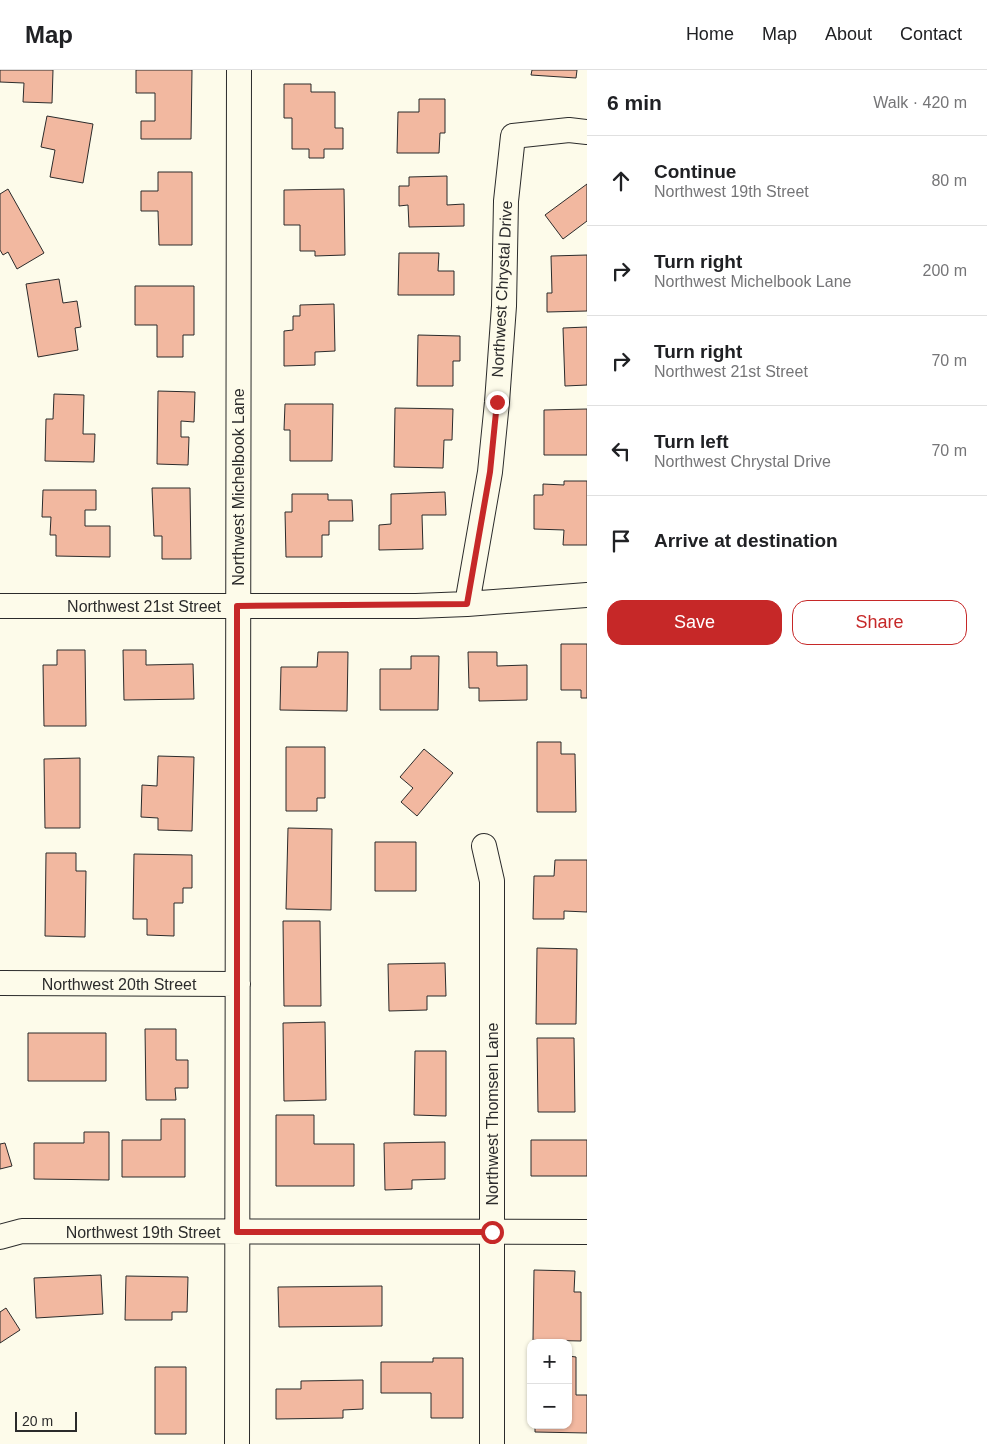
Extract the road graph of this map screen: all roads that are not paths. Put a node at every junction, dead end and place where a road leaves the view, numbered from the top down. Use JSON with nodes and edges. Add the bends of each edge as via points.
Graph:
{"nodes":[{"id":1,"x":239,"y":70,"type":"edge"},
{"id":2,"x":587,"y":132,"type":"edge"},
{"id":3,"x":587,"y":595,"type":"edge"},
{"id":4,"x":467,"y":604,"type":"junction"},
{"id":5,"x":0,"y":606,"type":"edge"},
{"id":6,"x":237,"y":606,"type":"junction"},
{"id":7,"x":484,"y":846,"type":"dead end"},
{"id":8,"x":0,"y":983,"type":"edge"},
{"id":9,"x":238,"y":984,"type":"junction"},
{"id":10,"x":237,"y":1232,"type":"junction"},
{"id":11,"x":492,"y":1232,"type":"junction"},
{"id":12,"x":587,"y":1232,"type":"edge"},
{"id":13,"x":0,"y":1237,"type":"edge"},
{"id":14,"x":237,"y":1444,"type":"edge"},
{"id":15,"x":492,"y":1444,"type":"edge"}],
"edges":[{"from":1,"to":6,"type":"street","name":"Northwest Michelbook Lane"},
{"from":2,"to":4,"type":"street","name":"Northwest Chrystal Drive","via":[[569,130],[513,136],[506,201],[504,306],[497,402],[490,472]]},
{"from":3,"to":4,"type":"street","name":"Northwest 21st Street"},
{"from":4,"to":6,"type":"street","name":"Northwest 21st Street"},
{"from":5,"to":6,"type":"street","name":"Northwest 21st Street"},
{"from":6,"to":9,"type":"street","name":"Northwest Michelbook Lane"},
{"from":7,"to":11,"type":"street","name":"Northwest Thomsen Lane","via":[[492,880]]},
{"from":8,"to":9,"type":"street","name":"Northwest 20th Street"},
{"from":9,"to":10,"type":"street","name":"Northwest Michelbook Lane"},
{"from":10,"to":11,"type":"street","name":"Northwest 19th Street"},
{"from":10,"to":13,"type":"street","name":"Northwest 19th Street","via":[[22,1231]]},
{"from":10,"to":14,"type":"street","name":"Northwest Michelbook Lane"},
{"from":11,"to":12,"type":"street","name":"Northwest 19th Street"},
{"from":11,"to":15,"type":"street","name":"Northwest Thomsen Lane"}]}
